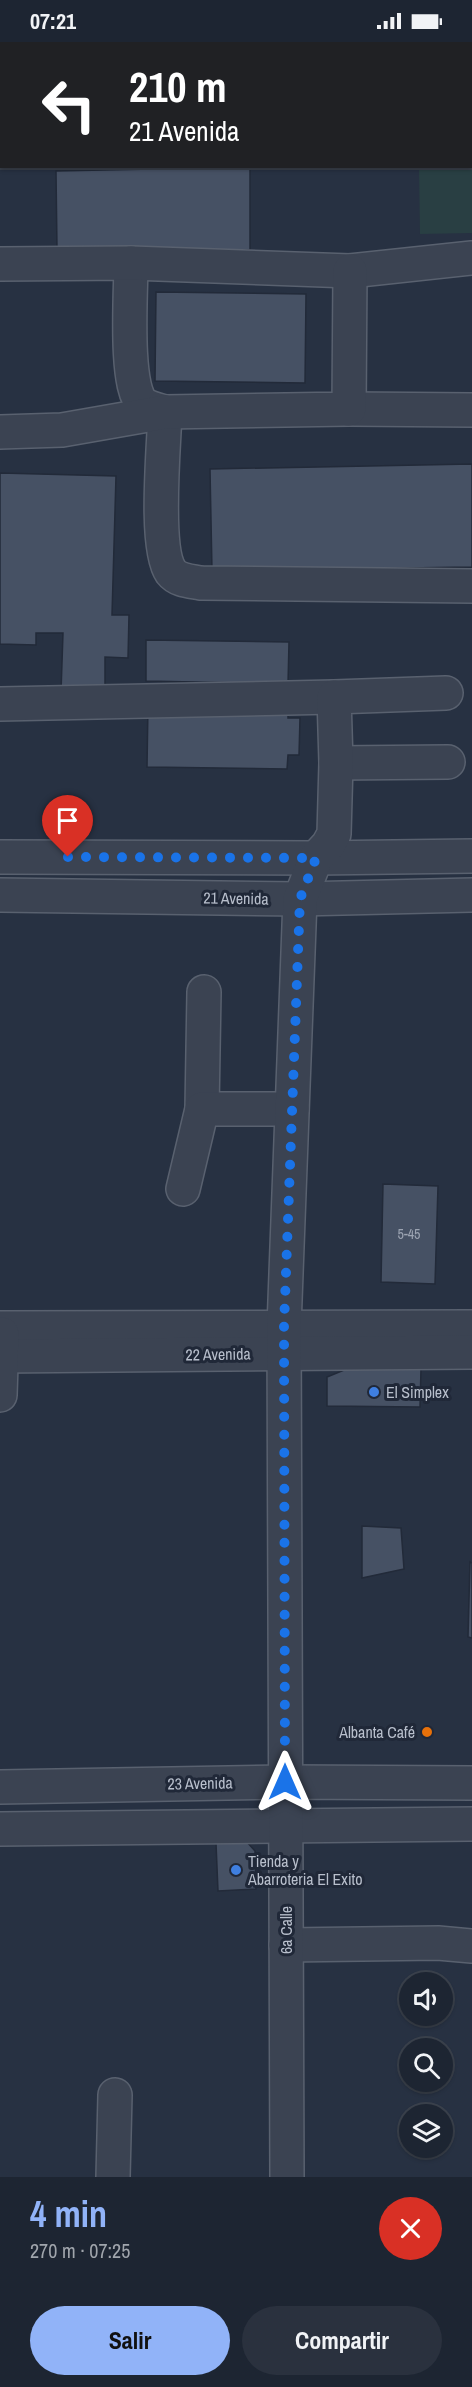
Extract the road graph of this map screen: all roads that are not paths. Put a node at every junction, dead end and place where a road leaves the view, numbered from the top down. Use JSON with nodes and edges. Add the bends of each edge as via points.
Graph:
{"nodes":[{"id":1,"x":472,"y":258,"type":"edge"},
{"id":2,"x":131,"y":263,"type":"junction"},
{"id":3,"x":0,"y":264,"type":"edge"},
{"id":4,"x":350,"y":271,"type":"junction"},
{"id":5,"x":349,"y":409,"type":"junction"},
{"id":6,"x":472,"y":410,"type":"edge"},
{"id":7,"x":165,"y":412,"type":"junction"},
{"id":8,"x":0,"y":432,"type":"edge"},
{"id":9,"x":472,"y":586,"type":"edge"},
{"id":10,"x":446,"y":693,"type":"dead end"},
{"id":11,"x":334,"y":697,"type":"junction"},
{"id":12,"x":0,"y":704,"type":"edge"},
{"id":13,"x":448,"y":762,"type":"dead end"},
{"id":14,"x":336,"y":763,"type":"junction"},
{"id":15,"x":472,"y":856,"type":"edge"},
{"id":16,"x":0,"y":857,"type":"edge"},
{"id":17,"x":316,"y":858,"type":"junction"},
{"id":18,"x":0,"y":895,"type":"edge"},
{"id":19,"x":472,"y":895,"type":"edge"},
{"id":20,"x":300,"y":899,"type":"junction"},
{"id":21,"x":204,"y":992,"type":"dead end"},
{"id":22,"x":292,"y":1108,"type":"junction"},
{"id":23,"x":202,"y":1110,"type":"junction"},
{"id":24,"x":183,"y":1189,"type":"dead end"},
{"id":25,"x":472,"y":1327,"type":"edge"},
{"id":26,"x":284,"y":1340,"type":"junction"},
{"id":27,"x":1,"y":1342,"type":"edge"},
{"id":28,"x":472,"y":1352,"type":"edge"},
{"id":29,"x":0,"y":1395,"type":"edge"},
{"id":30,"x":285,"y":1782,"type":"junction"},
{"id":31,"x":472,"y":1783,"type":"edge"},
{"id":32,"x":0,"y":1787,"type":"edge"},
{"id":33,"x":472,"y":1824,"type":"edge"},
{"id":34,"x":285,"y":1825,"type":"junction"},
{"id":35,"x":0,"y":1829,"type":"edge"},
{"id":36,"x":286,"y":1945,"type":"junction"},
{"id":37,"x":472,"y":1946,"type":"edge"},
{"id":38,"x":115,"y":2095,"type":"dead end"},
{"id":39,"x":113,"y":2177,"type":"edge"},
{"id":40,"x":287,"y":2177,"type":"edge"}],
"edges":[{"from":1,"to":4,"type":"street"},
{"from":2,"to":3,"type":"street"},
{"from":2,"to":4,"type":"street"},
{"from":2,"to":7,"type":"street","via":[[133,389],[142,403]]},
{"from":4,"to":5,"type":"street"},
{"from":5,"to":6,"type":"street"},
{"from":5,"to":7,"type":"street"},
{"from":7,"to":8,"type":"street","via":[[63,430]]},
{"from":7,"to":9,"type":"street","via":[[163,544],[167,564],[178,578],[201,582]]},
{"from":10,"to":11,"type":"street"},
{"from":11,"to":12,"type":"street"},
{"from":11,"to":14,"type":"street","name":"6a Calle"},
{"from":13,"to":14,"type":"street"},
{"from":14,"to":17,"type":"street","name":"6a Calle","via":[[334,834]]},
{"from":15,"to":17,"type":"street"},
{"from":16,"to":17,"type":"street"},
{"from":17,"to":20,"type":"street","name":"6a Calle"},
{"from":18,"to":20,"type":"street","name":"21 Avenida"},
{"from":19,"to":20,"type":"street","name":"21 Avenida"},
{"from":20,"to":22,"type":"street","name":"6a Calle"},
{"from":21,"to":23,"type":"street"},
{"from":22,"to":23,"type":"street"},
{"from":22,"to":26,"type":"street","name":"6a Calle"},
{"from":23,"to":24,"type":"street"},
{"from":25,"to":26,"type":"street","name":"22 Avenida"},
{"from":26,"to":27,"type":"street","name":"22 Avenida"},
{"from":26,"to":28,"type":"street","name":"22 Avenida"},
{"from":26,"to":30,"type":"street","name":"6a Calle"},
{"from":27,"to":29,"type":"street"},
{"from":30,"to":31,"type":"street","name":"23 Avenida"},
{"from":30,"to":32,"type":"street","name":"23 Avenida"},
{"from":30,"to":34,"type":"street","name":"6a Calle"},
{"from":33,"to":34,"type":"street"},
{"from":34,"to":35,"type":"street"},
{"from":34,"to":36,"type":"street","name":"6a Calle"},
{"from":36,"to":37,"type":"street"},
{"from":36,"to":40,"type":"street","name":"6a Calle"},
{"from":38,"to":39,"type":"street"}]}
